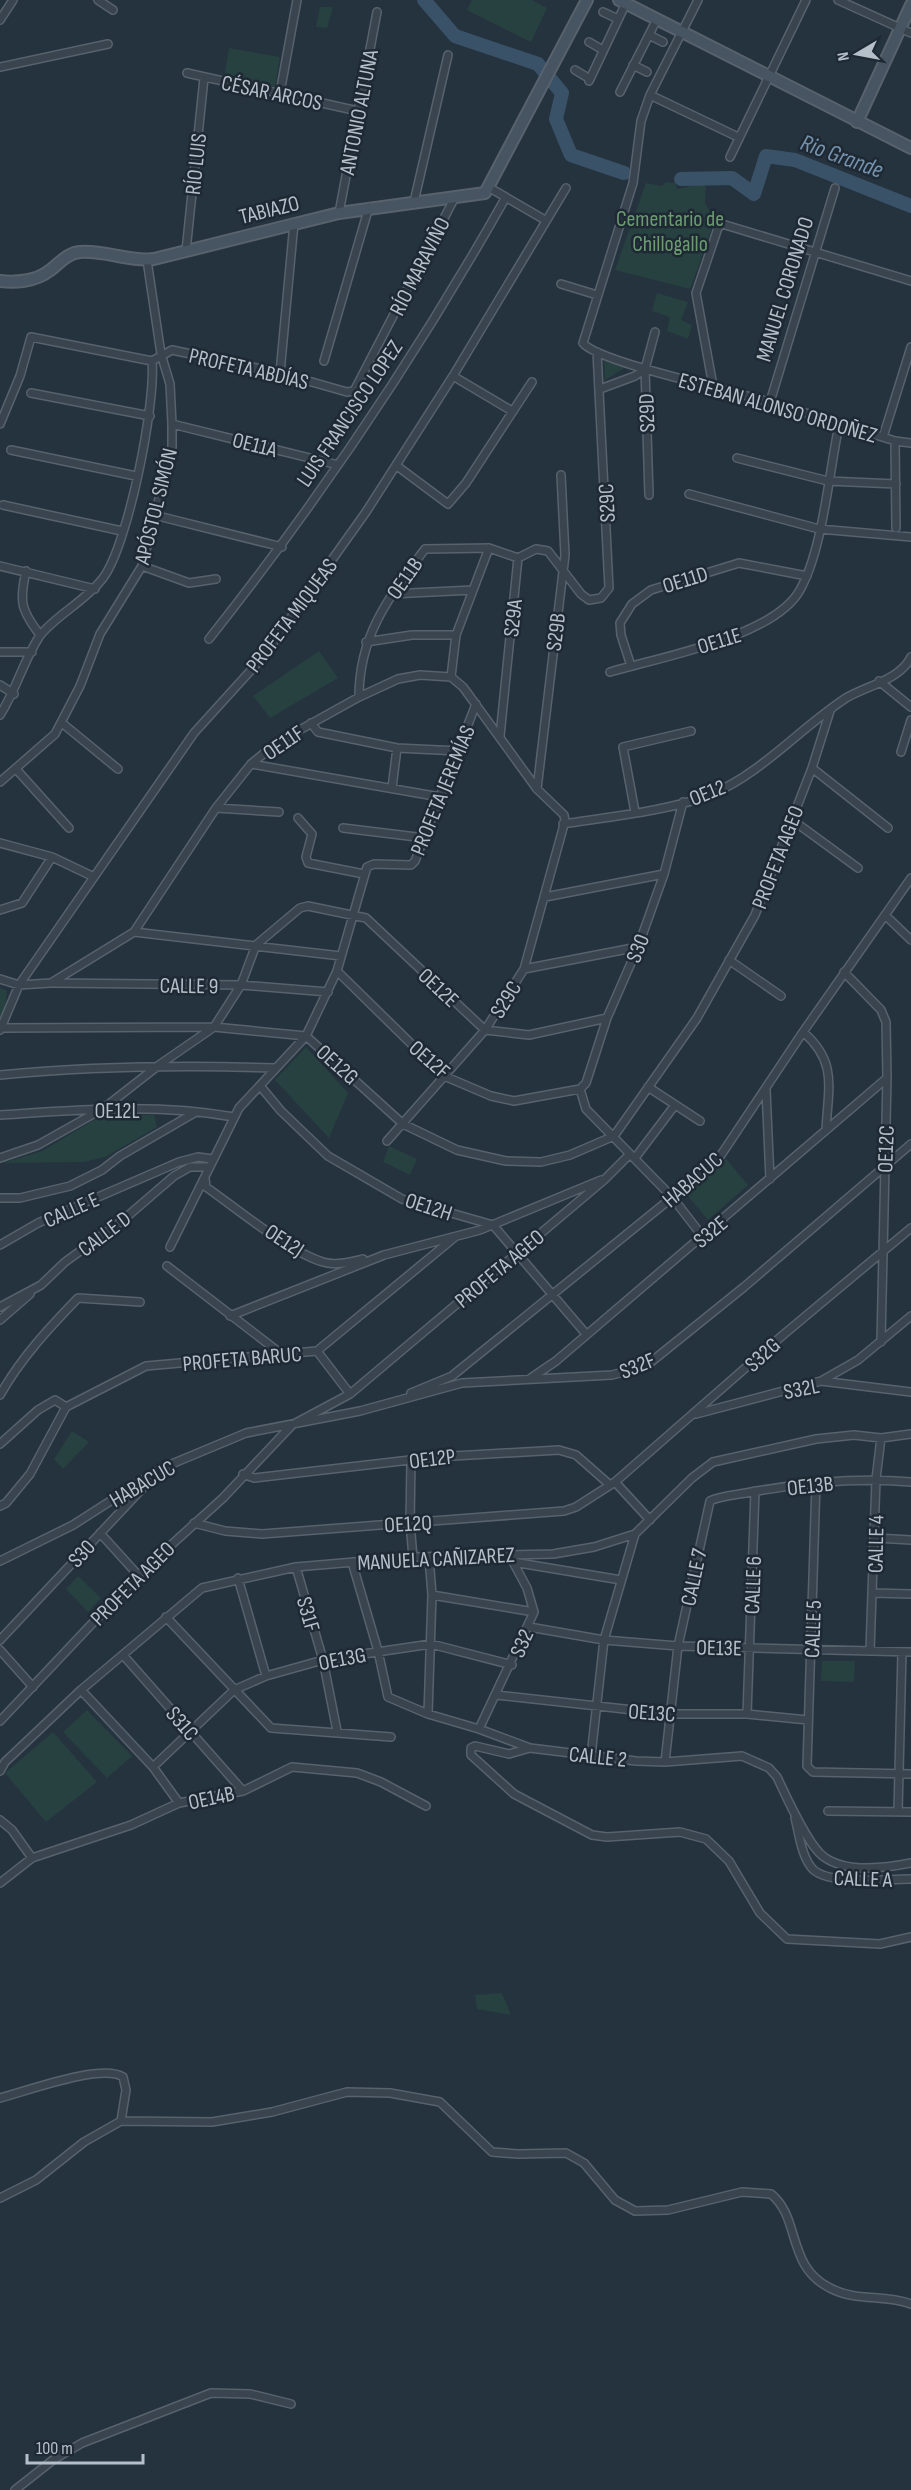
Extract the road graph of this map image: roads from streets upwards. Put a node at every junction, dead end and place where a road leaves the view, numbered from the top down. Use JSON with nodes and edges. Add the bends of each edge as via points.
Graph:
{"nodes":[{"id":1,"x":13,"y":0,"type":"edge"},
{"id":2,"x":98,"y":0,"type":"edge"},
{"id":3,"x":297,"y":0,"type":"edge"},
{"id":4,"x":587,"y":0,"type":"edge"},
{"id":5,"x":698,"y":0,"type":"edge"},
{"id":6,"x":806,"y":0,"type":"edge"},
{"id":7,"x":838,"y":0,"type":"edge"},
{"id":8,"x":623,"y":2,"type":"edge"},
{"id":9,"x":911,"y":5,"type":"edge"},
{"id":10,"x":113,"y":9,"type":"dead end"},
{"id":11,"x":377,"y":12,"type":"dead end"},
{"id":12,"x":603,"y":12,"type":"dead end"},
{"id":13,"x":618,"y":19,"type":"junction"},
{"id":14,"x":657,"y":19,"type":"junction"},
{"id":15,"x":0,"y":20,"type":"edge"},
{"id":16,"x":900,"y":28,"type":"junction"},
{"id":17,"x":682,"y":33,"type":"junction"},
{"id":18,"x":911,"y":33,"type":"edge"},
{"id":19,"x":649,"y":35,"type":"junction"},
{"id":20,"x":589,"y":42,"type":"dead end"},
{"id":21,"x":663,"y":42,"type":"dead end"},
{"id":22,"x":108,"y":44,"type":"dead end"},
{"id":23,"x":603,"y":50,"type":"junction"},
{"id":24,"x":448,"y":55,"type":"dead end"},
{"id":25,"x":633,"y":65,"type":"junction"},
{"id":26,"x":0,"y":67,"type":"edge"},
{"id":27,"x":575,"y":70,"type":"dead end"},
{"id":28,"x":647,"y":72,"type":"dead end"},
{"id":29,"x":187,"y":74,"type":"dead end"},
{"id":30,"x":768,"y":77,"type":"junction"},
{"id":31,"x":204,"y":78,"type":"junction"},
{"id":32,"x":620,"y":92,"type":"dead end"},
{"id":33,"x":280,"y":93,"type":"junction"},
{"id":34,"x":650,"y":95,"type":"junction"},
{"id":35,"x":358,"y":111,"type":"junction"},
{"id":36,"x":857,"y":122,"type":"junction"},
{"id":37,"x":738,"y":137,"type":"junction"},
{"id":38,"x":911,"y":148,"type":"edge"},
{"id":39,"x":730,"y":157,"type":"dead end"},
{"id":40,"x":490,"y":188,"type":"junction"},
{"id":41,"x":566,"y":188,"type":"dead end"},
{"id":42,"x":836,"y":188,"type":"dead end"},
{"id":43,"x":506,"y":197,"type":"junction"},
{"id":44,"x":454,"y":199,"type":"junction"},
{"id":45,"x":414,"y":202,"type":"junction"},
{"id":46,"x":369,"y":207,"type":"junction"},
{"id":47,"x":339,"y":213,"type":"junction"},
{"id":48,"x":545,"y":220,"type":"junction"},
{"id":49,"x":294,"y":223,"type":"junction"},
{"id":50,"x":186,"y":251,"type":"junction"},
{"id":51,"x":815,"y":253,"type":"junction"},
{"id":52,"x":147,"y":260,"type":"junction"},
{"id":53,"x":911,"y":280,"type":"edge"},
{"id":54,"x":0,"y":281,"type":"edge"},
{"id":55,"x":561,"y":284,"type":"dead end"},
{"id":56,"x":597,"y":295,"type":"junction"},
{"id":57,"x":655,"y":332,"type":"dead end"},
{"id":58,"x":911,"y":347,"type":"edge"},
{"id":59,"x":597,"y":352,"type":"junction"},
{"id":60,"x":161,"y":354,"type":"junction"},
{"id":61,"x":324,"y":361,"type":"dead end"},
{"id":62,"x":152,"y":362,"type":"junction"},
{"id":63,"x":645,"y":369,"type":"junction"},
{"id":64,"x":280,"y":373,"type":"junction"},
{"id":65,"x":453,"y":376,"type":"junction"},
{"id":66,"x":532,"y":382,"type":"dead end"},
{"id":67,"x":714,"y":386,"type":"junction"},
{"id":68,"x":600,"y":389,"type":"junction"},
{"id":69,"x":347,"y":392,"type":"joint"},
{"id":70,"x":31,"y":393,"type":"dead end"},
{"id":71,"x":770,"y":402,"type":"junction"},
{"id":72,"x":512,"y":411,"type":"junction"},
{"id":73,"x":2,"y":413,"type":"edge"},
{"id":74,"x":150,"y":416,"type":"junction"},
{"id":75,"x":0,"y":424,"type":"edge"},
{"id":76,"x":172,"y":424,"type":"junction"},
{"id":77,"x":839,"y":425,"type":"junction"},
{"id":78,"x":883,"y":437,"type":"junction"},
{"id":79,"x":895,"y":441,"type":"junction"},
{"id":80,"x":911,"y":443,"type":"edge"},
{"id":81,"x":11,"y":450,"type":"dead end"},
{"id":82,"x":736,"y":458,"type":"dead end"},
{"id":83,"x":338,"y":465,"type":"junction"},
{"id":84,"x":397,"y":466,"type":"junction"},
{"id":85,"x":561,"y":475,"type":"dead end"},
{"id":86,"x":136,"y":476,"type":"junction"},
{"id":87,"x":828,"y":481,"type":"junction"},
{"id":88,"x":896,"y":484,"type":"junction"},
{"id":89,"x":689,"y":494,"type":"dead end"},
{"id":90,"x":650,"y":495,"type":"dead end"},
{"id":91,"x":3,"y":505,"type":"dead end"},
{"id":92,"x":154,"y":515,"type":"junction"},
{"id":93,"x":896,"y":528,"type":"dead end"},
{"id":94,"x":819,"y":529,"type":"junction"},
{"id":95,"x":122,"y":531,"type":"junction"},
{"id":96,"x":911,"y":537,"type":"edge"},
{"id":97,"x":282,"y":547,"type":"junction"},
{"id":98,"x":489,"y":548,"type":"junction"},
{"id":99,"x":518,"y":558,"type":"junction"},
{"id":100,"x":0,"y":566,"type":"edge"},
{"id":101,"x":142,"y":566,"type":"junction"},
{"id":102,"x":564,"y":570,"type":"junction"},
{"id":103,"x":26,"y":571,"type":"junction"},
{"id":104,"x":807,"y":576,"type":"junction"},
{"id":105,"x":216,"y":579,"type":"dead end"},
{"id":106,"x":95,"y":589,"type":"junction"},
{"id":107,"x":473,"y":590,"type":"junction"},
{"id":108,"x":391,"y":594,"type":"junction"},
{"id":109,"x":456,"y":635,"type":"junction"},
{"id":110,"x":40,"y":636,"type":"junction"},
{"id":111,"x":209,"y":639,"type":"dead end"},
{"id":112,"x":366,"y":642,"type":"junction"},
{"id":113,"x":0,"y":652,"type":"edge"},
{"id":114,"x":32,"y":652,"type":"junction"},
{"id":115,"x":911,"y":657,"type":"edge"},
{"id":116,"x":631,"y":666,"type":"junction"},
{"id":117,"x":903,"y":668,"type":"junction"},
{"id":118,"x":610,"y":672,"type":"dead end"},
{"id":119,"x":911,"y":674,"type":"edge"},
{"id":120,"x":451,"y":676,"type":"junction"},
{"id":121,"x":879,"y":681,"type":"junction"},
{"id":122,"x":0,"y":685,"type":"edge"},
{"id":123,"x":14,"y":694,"type":"junction"},
{"id":124,"x":359,"y":697,"type":"junction"},
{"id":125,"x":476,"y":704,"type":"junction"},
{"id":126,"x":911,"y":707,"type":"edge"},
{"id":127,"x":830,"y":711,"type":"junction"},
{"id":128,"x":0,"y":715,"type":"edge"},
{"id":129,"x":911,"y":720,"type":"edge"},
{"id":130,"x":62,"y":723,"type":"junction"},
{"id":131,"x":311,"y":723,"type":"junction"},
{"id":132,"x":691,"y":731,"type":"dead end"},
{"id":133,"x":500,"y":736,"type":"junction"},
{"id":134,"x":397,"y":748,"type":"junction"},
{"id":135,"x":459,"y":751,"type":"junction"},
{"id":136,"x":901,"y":752,"type":"dead end"},
{"id":137,"x":251,"y":765,"type":"junction"},
{"id":138,"x":812,"y":768,"type":"junction"},
{"id":139,"x":16,"y":769,"type":"junction"},
{"id":140,"x":118,"y":769,"type":"dead end"},
{"id":141,"x":0,"y":782,"type":"edge"},
{"id":142,"x":392,"y":788,"type":"junction"},
{"id":143,"x":537,"y":789,"type":"junction"},
{"id":144,"x":440,"y":797,"type":"junction"},
{"id":145,"x":683,"y":802,"type":"junction"},
{"id":146,"x":216,"y":808,"type":"junction"},
{"id":147,"x":279,"y":812,"type":"dead end"},
{"id":148,"x":635,"y":812,"type":"junction"},
{"id":149,"x":298,"y":818,"type":"dead end"},
{"id":150,"x":791,"y":819,"type":"junction"},
{"id":151,"x":563,"y":824,"type":"junction"},
{"id":152,"x":69,"y":828,"type":"dead end"},
{"id":153,"x":343,"y":828,"type":"dead end"},
{"id":154,"x":888,"y":828,"type":"dead end"},
{"id":155,"x":425,"y":838,"type":"junction"},
{"id":156,"x":0,"y":843,"type":"edge"},
{"id":157,"x":52,"y":857,"type":"junction"},
{"id":158,"x":858,"y":868,"type":"dead end"},
{"id":159,"x":364,"y":874,"type":"junction"},
{"id":160,"x":664,"y":874,"type":"junction"},
{"id":161,"x":94,"y":877,"type":"junction"},
{"id":162,"x":911,"y":878,"type":"edge"},
{"id":163,"x":544,"y":897,"type":"junction"},
{"id":164,"x":0,"y":909,"type":"edge"},
{"id":165,"x":352,"y":913,"type":"junction"},
{"id":166,"x":885,"y":915,"type":"junction"},
{"id":167,"x":134,"y":932,"type":"junction"},
{"id":168,"x":911,"y":940,"type":"edge"},
{"id":169,"x":256,"y":945,"type":"junction"},
{"id":170,"x":638,"y":947,"type":"junction"},
{"id":171,"x":341,"y":956,"type":"junction"},
{"id":172,"x":729,"y":960,"type":"junction"},
{"id":173,"x":524,"y":969,"type":"junction"},
{"id":174,"x":337,"y":971,"type":"junction"},
{"id":175,"x":844,"y":972,"type":"junction"},
{"id":176,"x":0,"y":979,"type":"edge"},
{"id":177,"x":51,"y":983,"type":"junction"},
{"id":178,"x":19,"y":985,"type":"junction"},
{"id":179,"x":240,"y":985,"type":"junction"},
{"id":180,"x":328,"y":992,"type":"junction"},
{"id":181,"x":781,"y":996,"type":"dead end"},
{"id":182,"x":607,"y":1017,"type":"junction"},
{"id":183,"x":214,"y":1027,"type":"junction"},
{"id":184,"x":0,"y":1029,"type":"edge"},
{"id":185,"x":485,"y":1030,"type":"junction"},
{"id":186,"x":803,"y":1032,"type":"junction"},
{"id":187,"x":306,"y":1036,"type":"junction"},
{"id":188,"x":159,"y":1065,"type":"junction"},
{"id":189,"x":276,"y":1068,"type":"junction"},
{"id":190,"x":0,"y":1076,"type":"edge"},
{"id":191,"x":444,"y":1076,"type":"junction"},
{"id":192,"x":887,"y":1078,"type":"junction"},
{"id":193,"x":261,"y":1087,"type":"junction"},
{"id":194,"x":648,"y":1087,"type":"junction"},
{"id":195,"x":580,"y":1089,"type":"junction"},
{"id":196,"x":766,"y":1090,"type":"junction"},
{"id":197,"x":675,"y":1105,"type":"junction"},
{"id":198,"x":104,"y":1108,"type":"junction"},
{"id":199,"x":196,"y":1112,"type":"junction"},
{"id":200,"x":0,"y":1115,"type":"edge"},
{"id":201,"x":234,"y":1118,"type":"junction"},
{"id":202,"x":700,"y":1122,"type":"dead end"},
{"id":203,"x":403,"y":1124,"type":"junction"},
{"id":204,"x":826,"y":1130,"type":"junction"},
{"id":205,"x":614,"y":1136,"type":"junction"},
{"id":206,"x":387,"y":1142,"type":"dead end"},
{"id":207,"x":911,"y":1144,"type":"edge"},
{"id":208,"x":632,"y":1156,"type":"junction"},
{"id":209,"x":0,"y":1158,"type":"edge"},
{"id":210,"x":210,"y":1163,"type":"junction"},
{"id":211,"x":885,"y":1166,"type":"junction"},
{"id":212,"x":205,"y":1176,"type":"junction"},
{"id":213,"x":770,"y":1179,"type":"junction"},
{"id":214,"x":604,"y":1180,"type":"junction"},
{"id":215,"x":672,"y":1197,"type":"junction"},
{"id":216,"x":0,"y":1198,"type":"edge"},
{"id":217,"x":493,"y":1225,"type":"junction"},
{"id":218,"x":911,"y":1228,"type":"edge"},
{"id":219,"x":455,"y":1237,"type":"junction"},
{"id":220,"x":703,"y":1237,"type":"junction"},
{"id":221,"x":0,"y":1245,"type":"edge"},
{"id":222,"x":170,"y":1247,"type":"dead end"},
{"id":223,"x":884,"y":1251,"type":"junction"},
{"id":224,"x":516,"y":1253,"type":"junction"},
{"id":225,"x":384,"y":1255,"type":"junction"},
{"id":226,"x":167,"y":1266,"type":"dead end"},
{"id":227,"x":41,"y":1285,"type":"junction"},
{"id":228,"x":553,"y":1295,"type":"junction"},
{"id":229,"x":140,"y":1302,"type":"dead end"},
{"id":230,"x":0,"y":1307,"type":"edge"},
{"id":231,"x":230,"y":1316,"type":"junction"},
{"id":232,"x":911,"y":1316,"type":"edge"},
{"id":233,"x":0,"y":1320,"type":"edge"},
{"id":234,"x":586,"y":1334,"type":"junction"},
{"id":235,"x":881,"y":1342,"type":"junction"},
{"id":236,"x":316,"y":1351,"type":"junction"},
{"id":237,"x":280,"y":1353,"type":"junction"},
{"id":238,"x":530,"y":1380,"type":"junction"},
{"id":239,"x":821,"y":1381,"type":"junction"},
{"id":240,"x":911,"y":1392,"type":"edge"},
{"id":241,"x":350,"y":1394,"type":"junction"},
{"id":242,"x":0,"y":1395,"type":"edge"},
{"id":243,"x":394,"y":1400,"type":"junction"},
{"id":244,"x":66,"y":1407,"type":"junction"},
{"id":245,"x":694,"y":1414,"type":"junction"},
{"id":246,"x":292,"y":1425,"type":"junction"},
{"id":247,"x":911,"y":1434,"type":"edge"},
{"id":248,"x":881,"y":1437,"type":"junction"},
{"id":249,"x":0,"y":1444,"type":"edge"},
{"id":250,"x":411,"y":1461,"type":"junction"},
{"id":251,"x":162,"y":1468,"type":"junction"},
{"id":252,"x":243,"y":1474,"type":"junction"},
{"id":253,"x":876,"y":1479,"type":"junction"},
{"id":254,"x":911,"y":1482,"type":"edge"},
{"id":255,"x":816,"y":1483,"type":"junction"},
{"id":256,"x":612,"y":1484,"type":"junction"},
{"id":257,"x":755,"y":1491,"type":"junction"},
{"id":258,"x":710,"y":1501,"type":"joint"},
{"id":259,"x":0,"y":1506,"type":"edge"},
{"id":260,"x":650,"y":1520,"type":"junction"},
{"id":261,"x":194,"y":1523,"type":"junction"},
{"id":262,"x":410,"y":1523,"type":"junction"},
{"id":263,"x":100,"y":1533,"type":"junction"},
{"id":264,"x":634,"y":1534,"type":"junction"},
{"id":265,"x":876,"y":1538,"type":"junction"},
{"id":266,"x":911,"y":1540,"type":"edge"},
{"id":267,"x":413,"y":1557,"type":"junction"},
{"id":268,"x":429,"y":1557,"type":"junction"},
{"id":269,"x":513,"y":1558,"type":"junction"},
{"id":270,"x":0,"y":1561,"type":"edge"},
{"id":271,"x":352,"y":1562,"type":"junction"},
{"id":272,"x":296,"y":1567,"type":"junction"},
{"id":273,"x":138,"y":1575,"type":"junction"},
{"id":274,"x":238,"y":1578,"type":"junction"},
{"id":275,"x":621,"y":1580,"type":"junction"},
{"id":276,"x":873,"y":1593,"type":"junction"},
{"id":277,"x":911,"y":1594,"type":"edge"},
{"id":278,"x":432,"y":1595,"type":"junction"},
{"id":279,"x":534,"y":1612,"type":"junction"},
{"id":280,"x":166,"y":1617,"type":"junction"},
{"id":281,"x":529,"y":1627,"type":"junction"},
{"id":282,"x":0,"y":1640,"type":"edge"},
{"id":283,"x":604,"y":1640,"type":"junction"},
{"id":284,"x":431,"y":1644,"type":"junction"},
{"id":285,"x":678,"y":1646,"type":"junction"},
{"id":286,"x":750,"y":1647,"type":"junction"},
{"id":287,"x":812,"y":1649,"type":"junction"},
{"id":288,"x":0,"y":1650,"type":"edge"},
{"id":289,"x":378,"y":1651,"type":"junction"},
{"id":290,"x":870,"y":1651,"type":"junction"},
{"id":291,"x":902,"y":1652,"type":"junction"},
{"id":292,"x":911,"y":1652,"type":"edge"},
{"id":293,"x":123,"y":1655,"type":"junction"},
{"id":294,"x":323,"y":1660,"type":"junction"},
{"id":295,"x":512,"y":1665,"type":"junction"},
{"id":296,"x":266,"y":1676,"type":"junction"},
{"id":297,"x":33,"y":1687,"type":"junction"},
{"id":298,"x":81,"y":1690,"type":"junction"},
{"id":299,"x":234,"y":1690,"type":"junction"},
{"id":300,"x":496,"y":1695,"type":"junction"},
{"id":301,"x":596,"y":1707,"type":"junction"},
{"id":302,"x":900,"y":1713,"type":"junction"},
{"id":303,"x":911,"y":1713,"type":"edge"},
{"id":304,"x":428,"y":1714,"type":"junction"},
{"id":305,"x":670,"y":1714,"type":"junction"},
{"id":306,"x":747,"y":1714,"type":"junction"},
{"id":307,"x":808,"y":1720,"type":"junction"},
{"id":308,"x":0,"y":1721,"type":"edge"},
{"id":309,"x":479,"y":1729,"type":"junction"},
{"id":310,"x":189,"y":1730,"type":"junction"},
{"id":311,"x":337,"y":1731,"type":"junction"},
{"id":312,"x":391,"y":1737,"type":"dead end"},
{"id":313,"x":530,"y":1748,"type":"junction"},
{"id":314,"x":591,"y":1756,"type":"junction"},
{"id":315,"x":665,"y":1762,"type":"junction"},
{"id":316,"x":153,"y":1767,"type":"junction"},
{"id":317,"x":0,"y":1771,"type":"edge"},
{"id":318,"x":899,"y":1773,"type":"junction"},
{"id":319,"x":911,"y":1773,"type":"edge"},
{"id":320,"x":243,"y":1791,"type":"junction"},
{"id":321,"x":179,"y":1803,"type":"junction"},
{"id":322,"x":426,"y":1806,"type":"dead end"},
{"id":323,"x":792,"y":1807,"type":"junction"},
{"id":324,"x":828,"y":1810,"type":"dead end"},
{"id":325,"x":898,"y":1812,"type":"junction"},
{"id":326,"x":911,"y":1812,"type":"edge"},
{"id":327,"x":0,"y":1820,"type":"edge"},
{"id":328,"x":32,"y":1858,"type":"junction"},
{"id":329,"x":911,"y":1863,"type":"edge"},
{"id":330,"x":911,"y":1879,"type":"edge"},
{"id":331,"x":0,"y":1883,"type":"edge"},
{"id":332,"x":911,"y":1937,"type":"edge"},
{"id":333,"x":0,"y":2098,"type":"edge"},
{"id":334,"x":121,"y":2121,"type":"junction"},
{"id":335,"x":13,"y":2193,"type":"junction"},
{"id":336,"x":0,"y":2198,"type":"edge"},
{"id":337,"x":0,"y":2203,"type":"edge"},
{"id":338,"x":911,"y":2304,"type":"edge"},
{"id":339,"x":291,"y":2404,"type":"dead end"},
{"id":340,"x":15,"y":2490,"type":"edge"}],
"edges":[{"from":1,"to":15,"type":"street"},
{"from":2,"to":10,"type":"street"},
{"from":3,"to":33,"type":"street"},
{"from":4,"to":40,"type":"street"},
{"from":5,"to":17,"type":"street"},
{"from":6,"to":30,"type":"street"},
{"from":7,"to":16,"type":"street"},
{"from":8,"to":13,"type":"street"},
{"from":8,"to":14,"type":"street"},
{"from":9,"to":16,"type":"street"},
{"from":11,"to":35,"type":"street","name":"ANTONIO ALTUNA"},
{"from":12,"to":13,"type":"street"},
{"from":13,"to":23,"type":"street"},
{"from":14,"to":17,"type":"street"},
{"from":14,"to":19,"type":"street"},
{"from":16,"to":18,"type":"street"},
{"from":16,"to":36,"type":"street"},
{"from":17,"to":30,"type":"street"},
{"from":17,"to":34,"type":"street"},
{"from":19,"to":21,"type":"street"},
{"from":19,"to":25,"type":"street"},
{"from":20,"to":23,"type":"street"},
{"from":22,"to":26,"type":"street"},
{"from":23,"to":27,"type":"street","via":[[589,80]]},
{"from":24,"to":45,"type":"street"},
{"from":25,"to":28,"type":"street"},
{"from":25,"to":32,"type":"street"},
{"from":29,"to":31,"type":"street","name":"CÉSAR ARCOS"},
{"from":30,"to":36,"type":"street"},
{"from":30,"to":37,"type":"street"},
{"from":31,"to":33,"type":"street","name":"CÉSAR ARCOS"},
{"from":31,"to":50,"type":"street","name":"RÍO LUIS"},
{"from":33,"to":35,"type":"street","name":"CÉSAR ARCOS"},
{"from":34,"to":37,"type":"street"},
{"from":34,"to":56,"type":"street","via":[[639,131],[633,183]]},
{"from":35,"to":47,"type":"street","name":"ANTONIO ALTUNA"},
{"from":36,"to":38,"type":"street"},
{"from":37,"to":39,"type":"street"},
{"from":40,"to":43,"type":"street"},
{"from":40,"to":44,"type":"street","name":"TABIAZO","via":[[483,194]]},
{"from":41,"to":48,"type":"street","name":"PROFETA MIQUEAS"},
{"from":42,"to":51,"type":"street","name":"MANUEL CORONADO"},
{"from":43,"to":48,"type":"street"},
{"from":43,"to":83,"type":"street","name":"LUIS FRANCISCO LOPEZ","via":[[448,300]]},
{"from":44,"to":45,"type":"street","name":"TABIAZO"},
{"from":44,"to":69,"type":"street","name":"RÍO MARAVIÑO","via":[[361,380],[354,391]]},
{"from":45,"to":46,"type":"street","name":"TABIAZO"},
{"from":46,"to":47,"type":"street","name":"TABIAZO"},
{"from":46,"to":61,"type":"street"},
{"from":47,"to":49,"type":"street","name":"TABIAZO"},
{"from":48,"to":65,"type":"street","name":"PROFETA MIQUEAS"},
{"from":49,"to":50,"type":"street","name":"TABIAZO"},
{"from":49,"to":64,"type":"street"},
{"from":50,"to":52,"type":"street","name":"TABIAZO"},
{"from":51,"to":53,"type":"street"},
{"from":51,"to":67,"type":"street","via":[[722,225],[718,228],[696,293]]},
{"from":51,"to":71,"type":"street","name":"MANUEL CORONADO"},
{"from":52,"to":54,"type":"street","name":"TABIAZO","via":[[79,252],[37,278]]},
{"from":52,"to":60,"type":"street","name":"APÓSTOL SIMÓN"},
{"from":55,"to":56,"type":"street"},
{"from":56,"to":59,"type":"street","name":"ESTEBAN ALONSO ORDOÑEZ","via":[[583,343]]},
{"from":57,"to":63,"type":"street","name":"S29D"},
{"from":58,"to":78,"type":"street"},
{"from":59,"to":63,"type":"street","name":"ESTEBAN ALONSO ORDOÑEZ"},
{"from":59,"to":68,"type":"street","name":"S29C"},
{"from":60,"to":62,"type":"street","name":"PROFETA ABDÍAS"},
{"from":60,"to":64,"type":"street","name":"PROFETA ABDÍAS","via":[[172,351]]},
{"from":60,"to":76,"type":"street","name":"APÓSTOL SIMÓN","via":[[168,374]]},
{"from":62,"to":73,"type":"street","via":[[31,337]]},
{"from":62,"to":74,"type":"street"},
{"from":63,"to":67,"type":"street","name":"ESTEBAN ALONSO ORDOÑEZ"},
{"from":63,"to":68,"type":"street"},
{"from":63,"to":90,"type":"street","name":"S29D"},
{"from":64,"to":69,"type":"street","name":"PROFETA ABDÍAS"},
{"from":65,"to":72,"type":"street"},
{"from":65,"to":84,"type":"street","name":"PROFETA MIQUEAS"},
{"from":66,"to":72,"type":"street"},
{"from":67,"to":71,"type":"street","name":"ESTEBAN ALONSO ORDOÑEZ"},
{"from":68,"to":102,"type":"street","name":"S29C","via":[[609,588],[601,598],[589,600]]},
{"from":70,"to":74,"type":"street"},
{"from":71,"to":77,"type":"street","name":"ESTEBAN ALONSO ORDOÑEZ"},
{"from":72,"to":84,"type":"street","via":[[448,504]]},
{"from":73,"to":75,"type":"street"},
{"from":74,"to":86,"type":"street"},
{"from":76,"to":83,"type":"street","name":"OE11A"},
{"from":76,"to":92,"type":"street","name":"APÓSTOL SIMÓN","via":[[172,447]]},
{"from":77,"to":78,"type":"street","name":"ESTEBAN ALONSO ORDOÑEZ"},
{"from":77,"to":87,"type":"street","name":"OE11E"},
{"from":78,"to":79,"type":"street","name":"ESTEBAN ALONSO ORDOÑEZ"},
{"from":79,"to":80,"type":"street","name":"ESTEBAN ALONSO ORDOÑEZ"},
{"from":79,"to":88,"type":"street"},
{"from":81,"to":86,"type":"street"},
{"from":82,"to":87,"type":"street"},
{"from":83,"to":97,"type":"street","name":"LUIS FRANCISCO LOPEZ"},
{"from":84,"to":161,"type":"street","name":"PROFETA MIQUEAS","via":[[262,657],[194,733]]},
{"from":85,"to":102,"type":"street","name":"S29B"},
{"from":86,"to":95,"type":"street"},
{"from":87,"to":88,"type":"street"},
{"from":87,"to":94,"type":"street","name":"OE11E"},
{"from":88,"to":93,"type":"street"},
{"from":89,"to":94,"type":"street"},
{"from":91,"to":95,"type":"street"},
{"from":92,"to":97,"type":"street"},
{"from":92,"to":101,"type":"street","name":"APÓSTOL SIMÓN"},
{"from":94,"to":96,"type":"street"},
{"from":94,"to":104,"type":"street","name":"OE11E"},
{"from":95,"to":106,"type":"street","via":[[115,559]]},
{"from":97,"to":111,"type":"street","name":"LUIS FRANCISCO LOPEZ"},
{"from":98,"to":99,"type":"street","name":"OE11B"},
{"from":98,"to":107,"type":"street"},
{"from":98,"to":108,"type":"street","name":"OE11B","via":[[425,549]]},
{"from":99,"to":102,"type":"street","via":[[542,549],[552,554]]},
{"from":99,"to":133,"type":"street","name":"S29A"},
{"from":100,"to":103,"type":"street"},
{"from":101,"to":105,"type":"street","via":[[189,583]]},
{"from":101,"to":130,"type":"street","name":"APÓSTOL SIMÓN","via":[[100,634]]},
{"from":102,"to":143,"type":"street","name":"S29B"},
{"from":103,"to":106,"type":"street"},
{"from":103,"to":110,"type":"street","via":[[22,605]]},
{"from":104,"to":116,"type":"street","name":"OE11E","via":[[791,603],[763,624]]},
{"from":104,"to":116,"type":"street","name":"OE11D","via":[[739,563],[651,590],[632,604],[620,623]]},
{"from":106,"to":110,"type":"street"},
{"from":107,"to":108,"type":"street"},
{"from":107,"to":109,"type":"street"},
{"from":108,"to":112,"type":"street","name":"OE11B"},
{"from":109,"to":112,"type":"street","via":[[412,635]]},
{"from":109,"to":120,"type":"street"},
{"from":110,"to":114,"type":"street"},
{"from":112,"to":124,"type":"street","name":"OE11B","via":[[359,671]]},
{"from":113,"to":114,"type":"street"},
{"from":114,"to":123,"type":"street"},
{"from":115,"to":117,"type":"street"},
{"from":116,"to":118,"type":"street","name":"OE11E"},
{"from":117,"to":119,"type":"street"},
{"from":117,"to":121,"type":"street","name":"OE12"},
{"from":120,"to":124,"type":"street","name":"OE11F","via":[[398,679]]},
{"from":120,"to":125,"type":"street"},
{"from":121,"to":126,"type":"street"},
{"from":121,"to":127,"type":"street","name":"OE12"},
{"from":122,"to":123,"type":"street"},
{"from":123,"to":128,"type":"street"},
{"from":124,"to":131,"type":"street","name":"OE11F"},
{"from":125,"to":133,"type":"street"},
{"from":125,"to":135,"type":"street","name":"PROFETA JEREMÍAS"},
{"from":127,"to":138,"type":"street","name":"PROFETA AGEO"},
{"from":127,"to":145,"type":"street","name":"OE12","via":[[722,788]]},
{"from":129,"to":136,"type":"street"},
{"from":130,"to":139,"type":"street","name":"APÓSTOL SIMÓN"},
{"from":130,"to":140,"type":"street"},
{"from":131,"to":134,"type":"street","via":[[318,732]]},
{"from":131,"to":137,"type":"street","name":"OE11F","via":[[278,742]]},
{"from":132,"to":148,"type":"street","via":[[623,747]]},
{"from":133,"to":143,"type":"street"},
{"from":134,"to":135,"type":"street"},
{"from":134,"to":142,"type":"street"},
{"from":135,"to":144,"type":"street","name":"PROFETA JEREMÍAS"},
{"from":137,"to":142,"type":"street"},
{"from":137,"to":146,"type":"street","name":"OE11F"},
{"from":138,"to":150,"type":"street","name":"PROFETA AGEO"},
{"from":138,"to":154,"type":"street"},
{"from":139,"to":141,"type":"street","name":"APÓSTOL SIMÓN"},
{"from":139,"to":152,"type":"street"},
{"from":142,"to":144,"type":"street"},
{"from":143,"to":151,"type":"street","via":[[564,815]]},
{"from":144,"to":155,"type":"street","name":"PROFETA JEREMÍAS"},
{"from":145,"to":148,"type":"street","name":"OE12"},
{"from":145,"to":160,"type":"street","name":"S30"},
{"from":146,"to":147,"type":"street"},
{"from":146,"to":167,"type":"street","name":"OE11F"},
{"from":148,"to":151,"type":"street","name":"OE12"},
{"from":149,"to":159,"type":"street","via":[[312,834],[308,863]]},
{"from":150,"to":158,"type":"street"},
{"from":150,"to":172,"type":"street","name":"PROFETA AGEO","via":[[755,915]]},
{"from":151,"to":163,"type":"street","name":"S29C"},
{"from":153,"to":155,"type":"street"},
{"from":155,"to":159,"type":"street","name":"PROFETA JEREMÍAS","via":[[411,865],[374,864]]},
{"from":156,"to":157,"type":"street"},
{"from":157,"to":161,"type":"street"},
{"from":157,"to":164,"type":"street","via":[[22,903]]},
{"from":159,"to":165,"type":"street"},
{"from":160,"to":163,"type":"street"},
{"from":160,"to":170,"type":"street","name":"S30"},
{"from":161,"to":178,"type":"street","name":"PROFETA MIQUEAS"},
{"from":162,"to":166,"type":"street","name":"HABACUC"},
{"from":163,"to":173,"type":"street","name":"S29C"},
{"from":165,"to":169,"type":"street","via":[[300,908]]},
{"from":165,"to":171,"type":"street"},
{"from":165,"to":185,"type":"street","name":"OE12E","via":[[366,918]]},
{"from":166,"to":168,"type":"street"},
{"from":166,"to":175,"type":"street","name":"HABACUC"},
{"from":167,"to":169,"type":"street"},
{"from":167,"to":177,"type":"street","name":"OE11F"},
{"from":169,"to":171,"type":"street"},
{"from":169,"to":179,"type":"street"},
{"from":170,"to":173,"type":"street"},
{"from":170,"to":182,"type":"street","name":"S30"},
{"from":171,"to":174,"type":"street"},
{"from":172,"to":181,"type":"street"},
{"from":172,"to":194,"type":"street","name":"PROFETA AGEO","via":[[697,1017]]},
{"from":173,"to":185,"type":"street","name":"S29C"},
{"from":174,"to":180,"type":"street"},
{"from":174,"to":191,"type":"street","name":"OE12F"},
{"from":175,"to":186,"type":"street","name":"HABACUC"},
{"from":175,"to":192,"type":"street","name":"OE12C","via":[[884,1016]]},
{"from":176,"to":178,"type":"street"},
{"from":177,"to":178,"type":"street","name":"OE11F"},
{"from":177,"to":179,"type":"street","name":"CALLE 9"},
{"from":178,"to":184,"type":"street","name":"PROFETA MIQUEAS"},
{"from":179,"to":180,"type":"street","name":"CALLE 9"},
{"from":179,"to":183,"type":"street"},
{"from":180,"to":187,"type":"street"},
{"from":182,"to":185,"type":"street","via":[[529,1035]]},
{"from":182,"to":195,"type":"street","name":"S30","via":[[586,1083]]},
{"from":183,"to":184,"type":"street","name":"OE12G"},
{"from":183,"to":187,"type":"street","name":"OE12G"},
{"from":183,"to":188,"type":"street"},
{"from":185,"to":191,"type":"street","name":"S29C"},
{"from":186,"to":196,"type":"street","name":"HABACUC"},
{"from":186,"to":204,"type":"street","via":[[820,1048],[826,1061]]},
{"from":187,"to":189,"type":"street"},
{"from":187,"to":203,"type":"street","name":"OE12G"},
{"from":188,"to":189,"type":"street"},
{"from":188,"to":190,"type":"street"},
{"from":188,"to":198,"type":"street"},
{"from":189,"to":193,"type":"street"},
{"from":191,"to":195,"type":"street","name":"OE12F","via":[[484,1094],[514,1101]]},
{"from":191,"to":203,"type":"street","name":"S29C"},
{"from":192,"to":204,"type":"street","name":"S32E"},
{"from":192,"to":211,"type":"street","name":"OE12C"},
{"from":193,"to":201,"type":"street"},
{"from":193,"to":217,"type":"street","name":"OE12H","via":[[281,1112],[328,1156],[402,1199]]},
{"from":194,"to":197,"type":"street"},
{"from":194,"to":205,"type":"street","name":"PROFETA AGEO"},
{"from":195,"to":205,"type":"street","via":[[585,1107]]},
{"from":196,"to":213,"type":"street"},
{"from":196,"to":215,"type":"street","name":"HABACUC","via":[[723,1155]]},
{"from":197,"to":202,"type":"street"},
{"from":197,"to":208,"type":"street","name":"PROFETA AGEO"},
{"from":198,"to":199,"type":"street","name":"OE12L"},
{"from":198,"to":200,"type":"street","name":"OE12L"},
{"from":198,"to":209,"type":"street","via":[[38,1145]]},
{"from":199,"to":201,"type":"street","name":"OE12L"},
{"from":199,"to":216,"type":"street","via":[[70,1186],[20,1198]]},
{"from":201,"to":210,"type":"street"},
{"from":203,"to":205,"type":"street","name":"OE12G","via":[[457,1150],[523,1163],[556,1160]]},
{"from":203,"to":206,"type":"street","name":"S29C"},
{"from":204,"to":213,"type":"street","name":"S32E"},
{"from":205,"to":208,"type":"street"},
{"from":207,"to":211,"type":"street","name":"S32F"},
{"from":208,"to":214,"type":"street","name":"PROFETA AGEO"},
{"from":208,"to":215,"type":"street"},
{"from":210,"to":212,"type":"street"},
{"from":210,"to":221,"type":"street","name":"CALLE E","via":[[192,1158],[179,1162],[38,1223]]},
{"from":210,"to":227,"type":"street","name":"CALLE D","via":[[190,1167],[174,1176]]},
{"from":211,"to":223,"type":"street","name":"OE12C"},
{"from":211,"to":238,"type":"street","name":"S32F","via":[[646,1366],[619,1375]]},
{"from":212,"to":222,"type":"street"},
{"from":212,"to":225,"type":"street","name":"OE12J","via":[[206,1187],[286,1244],[323,1262],[338,1264]]},
{"from":213,"to":220,"type":"street","name":"S32E"},
{"from":214,"to":217,"type":"street","name":"PROFETA BARUC"},
{"from":214,"to":224,"type":"street","name":"PROFETA AGEO"},
{"from":215,"to":220,"type":"street"},
{"from":215,"to":228,"type":"street","name":"HABACUC"},
{"from":217,"to":219,"type":"street","name":"PROFETA BARUC"},
{"from":217,"to":224,"type":"street"},
{"from":218,"to":223,"type":"street","name":"S32G"},
{"from":219,"to":225,"type":"street"},
{"from":219,"to":236,"type":"street","name":"PROFETA BARUC"},
{"from":220,"to":234,"type":"street","name":"S32E"},
{"from":223,"to":235,"type":"street","name":"OE12C"},
{"from":223,"to":245,"type":"street","name":"S32G"},
{"from":224,"to":228,"type":"street"},
{"from":224,"to":241,"type":"street","name":"PROFETA AGEO"},
{"from":225,"to":231,"type":"street"},
{"from":226,"to":231,"type":"street"},
{"from":227,"to":230,"type":"street","name":"CALLE D"},
{"from":227,"to":233,"type":"street"},
{"from":228,"to":234,"type":"street"},
{"from":228,"to":243,"type":"street","name":"HABACUC","via":[[452,1376]]},
{"from":229,"to":242,"type":"street","via":[[78,1298],[34,1343]]},
{"from":231,"to":237,"type":"street"},
{"from":232,"to":235,"type":"street"},
{"from":234,"to":238,"type":"street","name":"S32E"},
{"from":235,"to":239,"type":"street","via":[[850,1366]]},
{"from":236,"to":237,"type":"street","name":"PROFETA BARUC"},
{"from":236,"to":241,"type":"street"},
{"from":237,"to":244,"type":"street","name":"PROFETA BARUC","via":[[146,1366]]},
{"from":238,"to":243,"type":"street","name":"S32F","via":[[462,1383]]},
{"from":239,"to":240,"type":"street","name":"S32L"},
{"from":239,"to":245,"type":"street","name":"S32L"},
{"from":241,"to":246,"type":"street","name":"PROFETA AGEO"},
{"from":243,"to":246,"type":"street","name":"S32F"},
{"from":244,"to":249,"type":"street","via":[[55,1400]]},
{"from":244,"to":259,"type":"street","via":[[30,1474]]},
{"from":245,"to":256,"type":"street","name":"S32G"},
{"from":246,"to":251,"type":"street","name":"HABACUC","via":[[246,1433]]},
{"from":246,"to":252,"type":"street","name":"PROFETA AGEO"},
{"from":247,"to":248,"type":"street","name":"MANUELA CAÑIZAREZ"},
{"from":248,"to":253,"type":"street","name":"CALLE 4"},
{"from":248,"to":260,"type":"street","name":"MANUELA CAÑIZAREZ","via":[[816,1439],[713,1462]]},
{"from":250,"to":252,"type":"street","name":"OE12P","via":[[254,1478]]},
{"from":250,"to":256,"type":"street","name":"OE12P","via":[[559,1450],[576,1455]]},
{"from":250,"to":262,"type":"street"},
{"from":251,"to":263,"type":"street","name":"S30"},
{"from":251,"to":270,"type":"street","name":"HABACUC","via":[[73,1524]]},
{"from":252,"to":261,"type":"street","name":"PROFETA AGEO"},
{"from":253,"to":254,"type":"street","name":"OE13B"},
{"from":253,"to":255,"type":"street","name":"OE13B"},
{"from":253,"to":265,"type":"street","name":"CALLE 4"},
{"from":255,"to":257,"type":"street","name":"OE13B"},
{"from":255,"to":287,"type":"street","name":"CALLE 5"},
{"from":256,"to":260,"type":"street","name":"OE12P"},
{"from":256,"to":262,"type":"street","name":"OE12Q","via":[[564,1511]]},
{"from":257,"to":258,"type":"street","name":"OE13B"},
{"from":257,"to":286,"type":"street","name":"CALLE 6"},
{"from":258,"to":285,"type":"street","name":"CALLE 7"},
{"from":260,"to":264,"type":"street","name":"MANUELA CAÑIZAREZ"},
{"from":261,"to":262,"type":"street","name":"OE12Q","via":[[262,1534]]},
{"from":261,"to":273,"type":"street","name":"PROFETA AGEO"},
{"from":262,"to":267,"type":"street"},
{"from":263,"to":273,"type":"street"},
{"from":263,"to":282,"type":"street","name":"S30"},
{"from":264,"to":269,"type":"street","name":"MANUELA CAÑIZAREZ","via":[[594,1547]]},
{"from":264,"to":275,"type":"street"},
{"from":265,"to":266,"type":"street"},
{"from":265,"to":276,"type":"street","name":"CALLE 4"},
{"from":267,"to":268,"type":"street","name":"MANUELA CAÑIZAREZ"},
{"from":267,"to":271,"type":"street","name":"MANUELA CAÑIZAREZ"},
{"from":268,"to":269,"type":"street","name":"MANUELA CAÑIZAREZ"},
{"from":268,"to":278,"type":"street"},
{"from":269,"to":275,"type":"street"},
{"from":269,"to":279,"type":"street","name":"S32"},
{"from":271,"to":272,"type":"street","name":"MANUELA CAÑIZAREZ"},
{"from":271,"to":289,"type":"street"},
{"from":272,"to":274,"type":"street","name":"MANUELA CAÑIZAREZ"},
{"from":272,"to":294,"type":"street","name":"S31F"},
{"from":273,"to":297,"type":"street","name":"PROFETA AGEO"},
{"from":274,"to":280,"type":"street","name":"MANUELA CAÑIZAREZ","via":[[202,1588]]},
{"from":274,"to":296,"type":"street"},
{"from":275,"to":283,"type":"street"},
{"from":276,"to":277,"type":"street"},
{"from":276,"to":290,"type":"street","name":"CALLE 4"},
{"from":278,"to":279,"type":"street"},
{"from":278,"to":284,"type":"street"},
{"from":279,"to":281,"type":"street","name":"S32"},
{"from":280,"to":293,"type":"street","name":"MANUELA CAÑIZAREZ"},
{"from":280,"to":299,"type":"street"},
{"from":281,"to":283,"type":"street","name":"OE13E"},
{"from":281,"to":295,"type":"street","name":"S32"},
{"from":283,"to":285,"type":"street","name":"OE13E"},
{"from":283,"to":301,"type":"street"},
{"from":284,"to":289,"type":"street","name":"OE13G"},
{"from":284,"to":295,"type":"street","name":"OE13G"},
{"from":284,"to":304,"type":"street"},
{"from":285,"to":286,"type":"street","name":"OE13E"},
{"from":285,"to":305,"type":"street","name":"CALLE 7"},
{"from":286,"to":287,"type":"street","name":"OE13E"},
{"from":286,"to":306,"type":"street","name":"CALLE 6"},
{"from":287,"to":290,"type":"street","name":"OE13E"},
{"from":287,"to":307,"type":"street","name":"CALLE 5"},
{"from":288,"to":297,"type":"street"},
{"from":289,"to":294,"type":"street","name":"OE13G"},
{"from":289,"to":304,"type":"street","name":"CALLE 2","via":[[388,1697]]},
{"from":290,"to":291,"type":"street","name":"OE13E"},
{"from":291,"to":292,"type":"street","name":"OE13E"},
{"from":291,"to":302,"type":"street"},
{"from":293,"to":298,"type":"street","name":"MANUELA CAÑIZAREZ"},
{"from":293,"to":310,"type":"street","name":"S31C"},
{"from":294,"to":296,"type":"street","name":"OE13G"},
{"from":294,"to":311,"type":"street","name":"S31F"},
{"from":295,"to":300,"type":"street","name":"S32"},
{"from":296,"to":299,"type":"street","name":"OE13G"},
{"from":297,"to":308,"type":"street","name":"PROFETA AGEO"},
{"from":298,"to":316,"type":"street"},
{"from":298,"to":317,"type":"street","name":"MANUELA CAÑIZAREZ"},
{"from":299,"to":310,"type":"street","name":"OE13G"},
{"from":299,"to":311,"type":"street","via":[[271,1728]]},
{"from":300,"to":301,"type":"street","name":"OE13C"},
{"from":300,"to":309,"type":"street","name":"S32"},
{"from":301,"to":305,"type":"street","name":"OE13C"},
{"from":301,"to":314,"type":"street"},
{"from":302,"to":303,"type":"street"},
{"from":302,"to":318,"type":"street"},
{"from":304,"to":309,"type":"street","name":"CALLE 2"},
{"from":305,"to":306,"type":"street","name":"OE13C"},
{"from":305,"to":315,"type":"street","name":"CALLE 7"},
{"from":306,"to":307,"type":"street","name":"OE13C"},
{"from":307,"to":318,"type":"street","name":"CALLE 5","via":[[807,1763],[813,1772]]},
{"from":309,"to":313,"type":"street","name":"CALLE 2"},
{"from":310,"to":316,"type":"street","name":"OE13G"},
{"from":310,"to":320,"type":"street","name":"S31C"},
{"from":311,"to":312,"type":"street"},
{"from":313,"to":314,"type":"street","name":"CALLE 2"},
{"from":313,"to":332,"type":"street","via":[[509,1754],[475,1746],[471,1755],[514,1794],[592,1835],[680,1832],[706,1839],[729,1861],[760,1913],[788,1938],[888,1944]]},
{"from":314,"to":315,"type":"street","name":"CALLE 2"},
{"from":315,"to":323,"type":"street","name":"CALLE 2","via":[[727,1755],[755,1760],[777,1777]]},
{"from":316,"to":321,"type":"street"},
{"from":318,"to":319,"type":"street"},
{"from":318,"to":325,"type":"street"},
{"from":320,"to":321,"type":"street","name":"OE14B"},
{"from":320,"to":322,"type":"street","name":"OE14B","via":[[292,1767],[307,1768],[357,1773]]},
{"from":321,"to":328,"type":"street","name":"OE14B","via":[[131,1825]]},
{"from":323,"to":329,"type":"street","via":[[820,1854],[831,1861],[874,1867]]},
{"from":323,"to":330,"type":"street","name":"CALLE A","via":[[807,1860],[815,1872],[834,1878]]},
{"from":324,"to":325,"type":"street"},
{"from":325,"to":326,"type":"street"},
{"from":327,"to":328,"type":"street"},
{"from":328,"to":331,"type":"street","name":"OE14B"},
{"from":333,"to":334,"type":"street","via":[[88,2074],[116,2072],[123,2077],[126,2090]]},
{"from":334,"to":335,"type":"street","via":[[84,2142]]},
{"from":334,"to":338,"type":"street","via":[[212,2122],[272,2112],[347,2092],[390,2093],[440,2102],[492,2152],[559,2151],[578,2158],[615,2200],[635,2211],[668,2210],[742,2192],[771,2194],[781,2205],[805,2268],[813,2278],[842,2294]]},
{"from":335,"to":336,"type":"street"},
{"from":335,"to":337,"type":"street"},
{"from":339,"to":340,"type":"street","via":[[250,2394],[211,2393],[82,2443]]}]}
